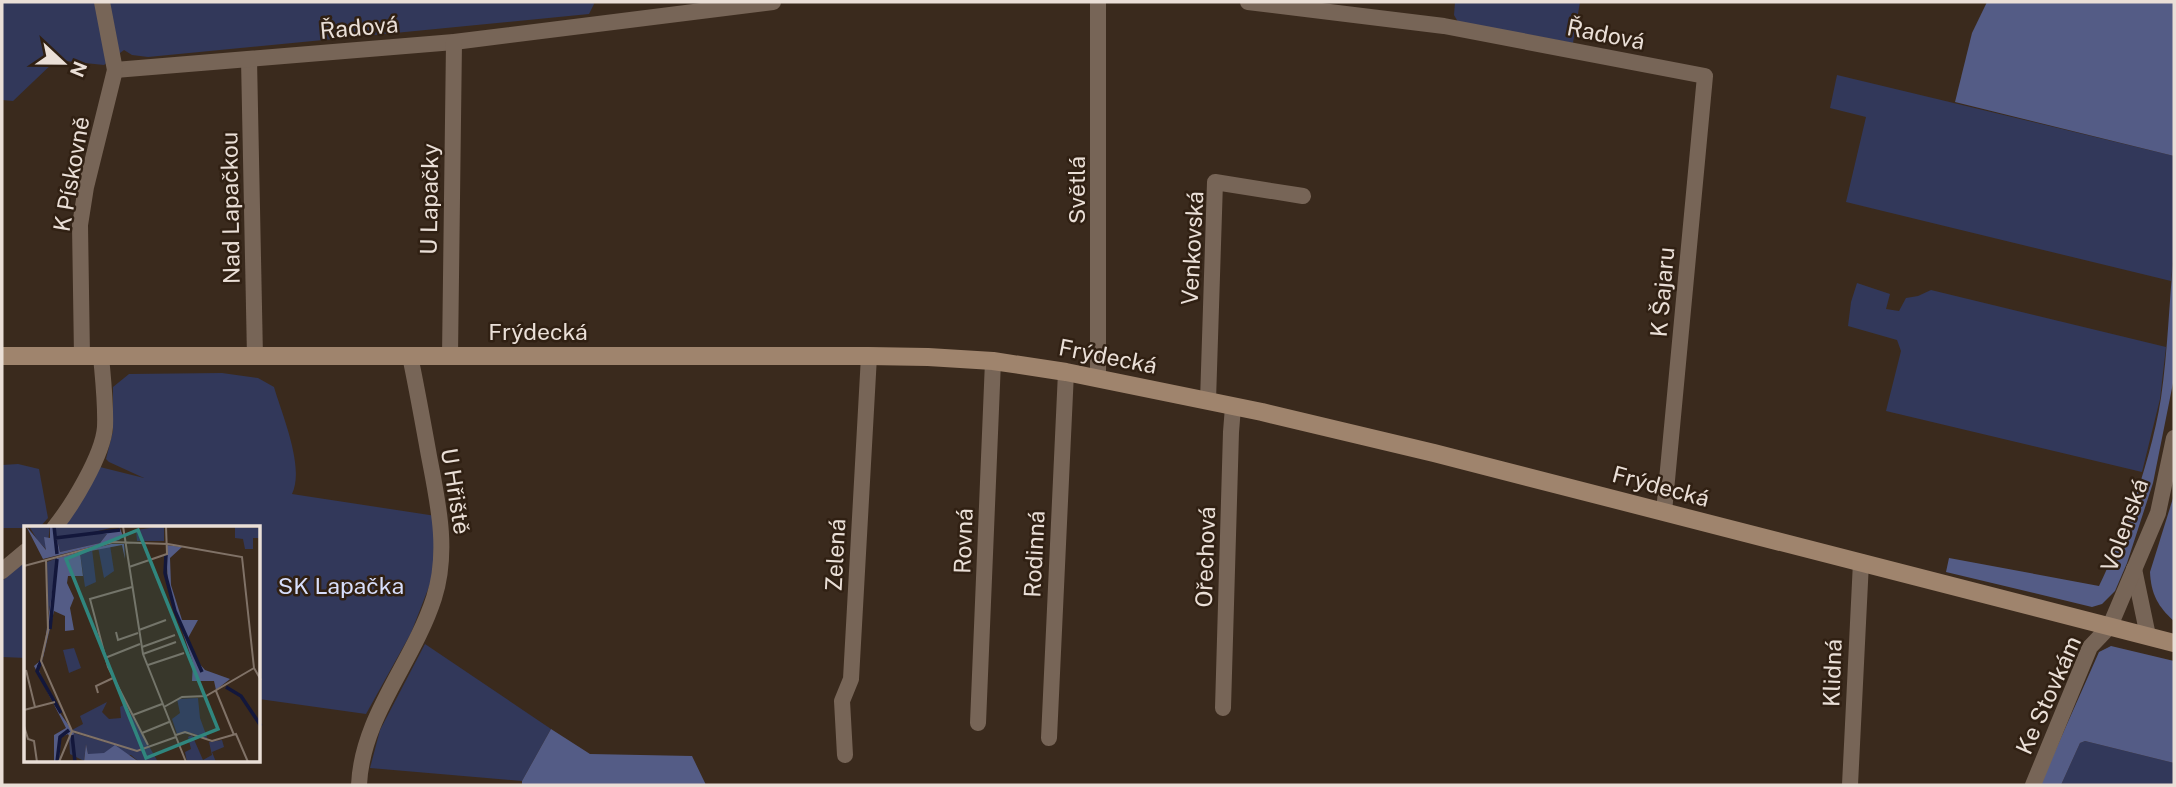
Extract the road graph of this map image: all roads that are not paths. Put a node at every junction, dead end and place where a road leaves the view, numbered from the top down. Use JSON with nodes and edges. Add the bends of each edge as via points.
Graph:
{"nodes":[{"id":1,"x":102,"y":2,"type":"edge"},
{"id":2,"x":773,"y":2,"type":"edge"},
{"id":3,"x":1098,"y":2,"type":"edge"},
{"id":4,"x":1248,"y":2,"type":"edge"},
{"id":5,"x":454,"y":42,"type":"junction"},
{"id":6,"x":249,"y":59,"type":"junction"},
{"id":7,"x":115,"y":70,"type":"junction"},
{"id":8,"x":1705,"y":76,"type":"joint"},
{"id":9,"x":1303,"y":196,"type":"dead end"},
{"id":10,"x":2,"y":356,"type":"edge"},
{"id":11,"x":82,"y":356,"type":"junction"},
{"id":12,"x":102,"y":356,"type":"junction"},
{"id":13,"x":256,"y":356,"type":"junction"},
{"id":14,"x":410,"y":356,"type":"junction"},
{"id":15,"x":450,"y":356,"type":"junction"},
{"id":16,"x":869,"y":356,"type":"junction"},
{"id":17,"x":993,"y":361,"type":"junction"},
{"id":18,"x":1066,"y":372,"type":"junction"},
{"id":19,"x":1098,"y":379,"type":"junction"},
{"id":20,"x":1208,"y":401,"type":"junction"},
{"id":21,"x":1233,"y":407,"type":"junction"},
{"id":22,"x":2174,"y":438,"type":"edge"},
{"id":23,"x":1664,"y":512,"type":"junction"},
{"id":24,"x":55,"y":526,"type":"edge"},
{"id":25,"x":24,"y":553,"type":"edge"},
{"id":26,"x":1861,"y":562,"type":"junction"},
{"id":27,"x":2134,"y":569,"type":"junction"},
{"id":28,"x":2,"y":571,"type":"edge"},
{"id":29,"x":2110,"y":626,"type":"junction"},
{"id":30,"x":2148,"y":636,"type":"junction"},
{"id":31,"x":2174,"y":643,"type":"edge"},
{"id":32,"x":1223,"y":708,"type":"dead end"},
{"id":33,"x":978,"y":723,"type":"dead end"},
{"id":34,"x":1049,"y":738,"type":"dead end"},
{"id":35,"x":845,"y":755,"type":"dead end"},
{"id":36,"x":359,"y":785,"type":"edge"},
{"id":37,"x":1850,"y":785,"type":"edge"},
{"id":38,"x":2033,"y":785,"type":"edge"}],
"edges":[{"from":1,"to":7,"type":"street","name":"K Pískovně"},
{"from":2,"to":5,"type":"street","name":"Řadová"},
{"from":3,"to":19,"type":"street","name":"Světlá"},
{"from":4,"to":8,"type":"street","name":"Řadová","via":[[1444,26]]},
{"from":5,"to":6,"type":"street","name":"Řadová"},
{"from":5,"to":15,"type":"street","name":"U Lapačky"},
{"from":6,"to":7,"type":"street","name":"Řadová"},
{"from":6,"to":13,"type":"street","name":"Nad Lapačkou"},
{"from":7,"to":11,"type":"street","name":"K Pískovně","via":[[80,225]]},
{"from":8,"to":23,"type":"street","name":"K Šajaru"},
{"from":9,"to":20,"type":"street","name":"Venkovská","via":[[1215,182]]},
{"from":10,"to":11,"type":"main road","name":"Frýdecká"},
{"from":11,"to":12,"type":"main road","name":"Frýdecká"},
{"from":12,"to":13,"type":"main road","name":"Frýdecká"},
{"from":12,"to":24,"type":"street","via":[[103,441],[93,466]]},
{"from":13,"to":14,"type":"main road","name":"Frýdecká"},
{"from":14,"to":15,"type":"main road","name":"Frýdecká"},
{"from":14,"to":36,"type":"street","name":"U Hřiště","via":[[437,502],[442,568],[424,625],[371,726]]},
{"from":15,"to":16,"type":"main road","name":"Frýdecká"},
{"from":16,"to":17,"type":"main road","name":"Frýdecká"},
{"from":16,"to":35,"type":"street","name":"Zelená","via":[[851,679],[842,701]]},
{"from":17,"to":18,"type":"main road","name":"Frýdecká"},
{"from":17,"to":33,"type":"street","name":"Rovná"},
{"from":18,"to":19,"type":"main road","name":"Frýdecká"},
{"from":18,"to":34,"type":"street","name":"Rodinná"},
{"from":19,"to":20,"type":"main road","name":"Frýdecká"},
{"from":20,"to":21,"type":"main road","name":"Frýdecká"},
{"from":21,"to":23,"type":"main road","name":"Frýdecká","via":[[1394,442]]},
{"from":21,"to":32,"type":"street","name":"Ořechová"},
{"from":22,"to":27,"type":"street","name":"Volenská","via":[[2158,513]]},
{"from":23,"to":26,"type":"main road","name":"Frýdecká"},
{"from":25,"to":28,"type":"street"},
{"from":26,"to":29,"type":"main road","name":"Frýdecká"},
{"from":26,"to":37,"type":"street","name":"Klidná"},
{"from":27,"to":29,"type":"street","name":"Volenská"},
{"from":27,"to":30,"type":"street"},
{"from":29,"to":30,"type":"main road","name":"Frýdecká"},
{"from":29,"to":38,"type":"street","name":"Ke Stovkám","via":[[2090,647]]},
{"from":30,"to":31,"type":"main road","name":"Frýdecká"}]}
